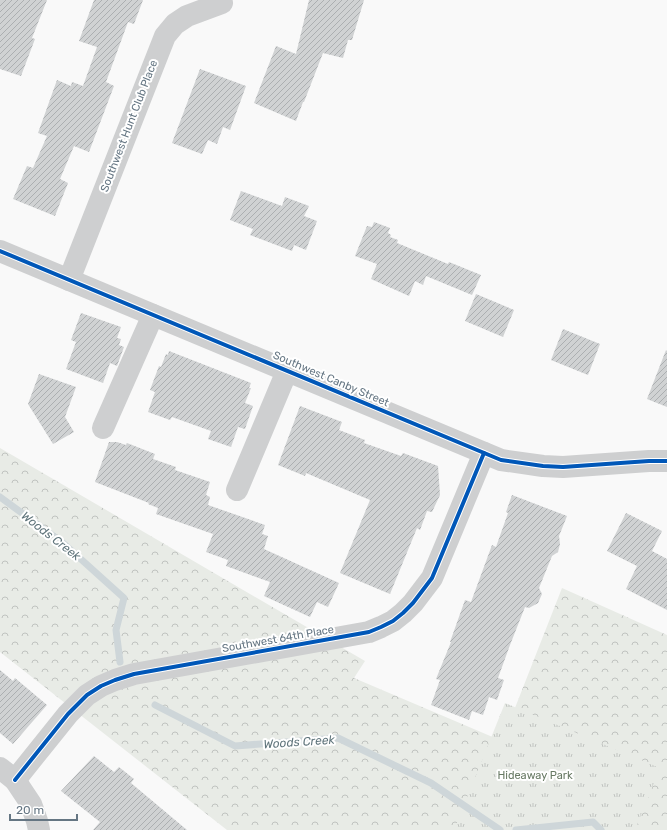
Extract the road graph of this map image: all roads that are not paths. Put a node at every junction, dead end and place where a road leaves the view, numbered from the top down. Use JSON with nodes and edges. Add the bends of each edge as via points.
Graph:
{"nodes":[{"id":1,"x":222,"y":3,"type":"dead end"},
{"id":2,"x":0,"y":250,"type":"edge"},
{"id":3,"x":69,"y":280,"type":"junction"},
{"id":4,"x":153,"y":315,"type":"junction"},
{"id":5,"x":287,"y":371,"type":"junction"},
{"id":6,"x":103,"y":428,"type":"dead end"},
{"id":7,"x":484,"y":453,"type":"junction"},
{"id":8,"x":667,"y":461,"type":"edge"},
{"id":9,"x":237,"y":490,"type":"dead end"},
{"id":10,"x":7,"y":774,"type":"edge"},
{"id":11,"x":39,"y":830,"type":"edge"}],
"edges":[{"from":1,"to":3,"type":"street","name":"Southwest Hunt Club Place","via":[[187,16],[174,24],[165,36]]},
{"from":2,"to":3,"type":"street","name":"Southwest Canby Street"},
{"from":3,"to":4,"type":"street","name":"Southwest Canby Street"},
{"from":4,"to":5,"type":"street","name":"Southwest Canby Street"},
{"from":4,"to":6,"type":"street"},
{"from":5,"to":7,"type":"street","name":"Southwest Canby Street"},
{"from":5,"to":9,"type":"street","name":"Southwest Canby Street"},
{"from":7,"to":8,"type":"street","name":"Southwest Canby Street","via":[[501,460],[563,467]]},
{"from":7,"to":10,"type":"street","name":"Southwest 64th Place","via":[[432,578],[414,603],[393,621],[369,632],[134,674],[115,680],[87,696]]},
{"from":10,"to":11,"type":"street","via":[[31,804]]}]}
